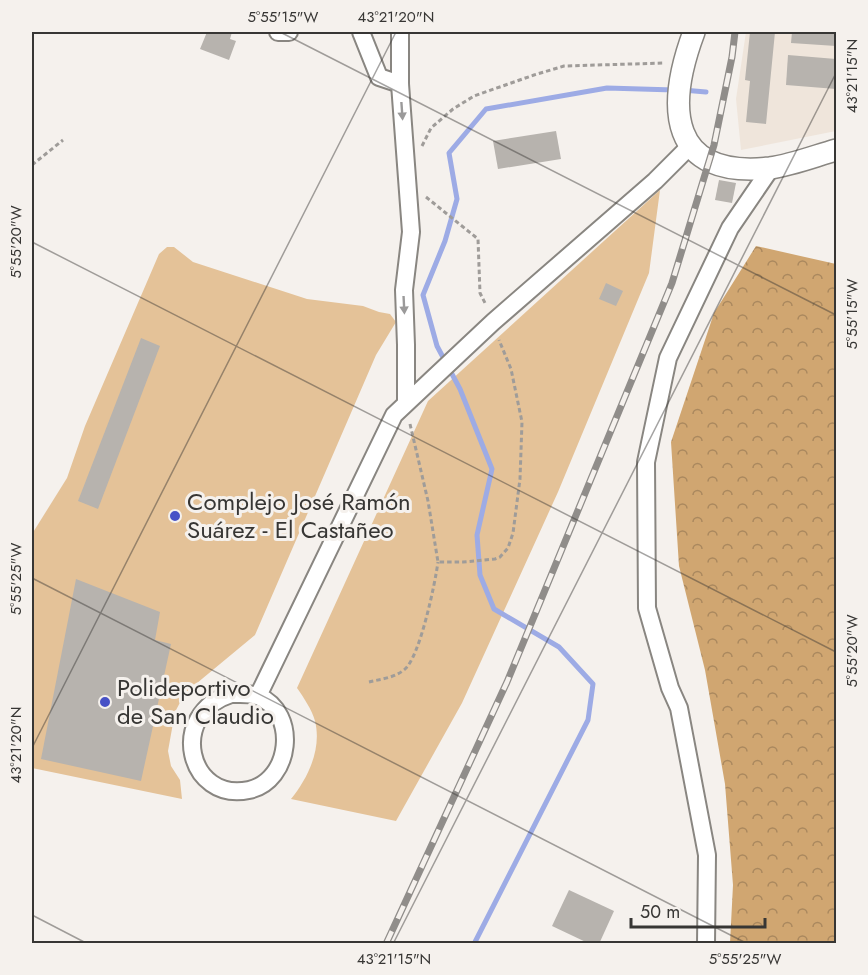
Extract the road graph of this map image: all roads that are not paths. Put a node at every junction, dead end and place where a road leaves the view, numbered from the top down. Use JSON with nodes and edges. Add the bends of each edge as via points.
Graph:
{"nodes":[{"id":1,"x":278,"y":32,"type":"edge"},
{"id":2,"x":289,"y":32,"type":"edge"},
{"id":3,"x":361,"y":32,"type":"edge"},
{"id":4,"x":400,"y":32,"type":"edge"},
{"id":5,"x":694,"y":32,"type":"edge"},
{"id":6,"x":400,"y":84,"type":"junction"},
{"id":7,"x":690,"y":146,"type":"junction"},
{"id":8,"x":837,"y":150,"type":"edge"},
{"id":9,"x":771,"y":168,"type":"junction"},
{"id":10,"x":406,"y":402,"type":"junction"},
{"id":11,"x":258,"y":696,"type":"junction"},
{"id":12,"x":706,"y":944,"type":"edge"}],
"edges":[{"from":1,"to":2,"type":"street"},
{"from":3,"to":6,"type":"street","via":[[379,77]]},
{"from":4,"to":6,"type":"street"},
{"from":5,"to":7,"type":"street","via":[[681,78],[678,118]]},
{"from":6,"to":10,"type":"street","one_way":true,"via":[[411,232],[404,290]]},
{"from":7,"to":9,"type":"street","via":[[708,162],[725,168]]},
{"from":7,"to":10,"type":"street"},
{"from":8,"to":9,"type":"street"},
{"from":9,"to":12,"type":"street","via":[[730,228],[668,358],[646,462],[647,608],[679,708],[707,855]]},
{"from":10,"to":11,"type":"street","via":[[394,415]]},
{"from":11,"to":11,"type":"street","via":[[231,694],[218,698],[197,721],[192,754],[207,778],[226,789],[250,790],[260,785],[279,765],[285,751],[282,721]]}]}
